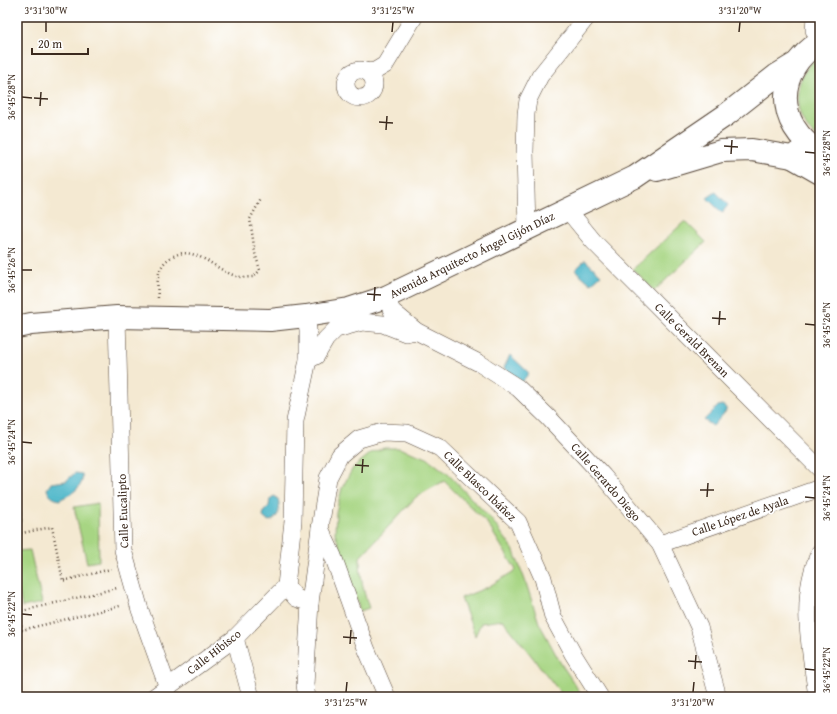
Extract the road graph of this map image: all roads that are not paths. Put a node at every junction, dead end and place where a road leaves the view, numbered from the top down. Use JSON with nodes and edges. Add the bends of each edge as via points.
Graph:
{"nodes":[{"id":1,"x":414,"y":17,"type":"edge"},
{"id":2,"x":587,"y":17,"type":"edge"},
{"id":3,"x":815,"y":17,"type":"edge"},
{"id":4,"x":820,"y":42,"type":"edge"},
{"id":5,"x":795,"y":64,"type":"junction"},
{"id":6,"x":367,"y":72,"type":"dead end"},
{"id":7,"x":807,"y":151,"type":"edge"},
{"id":8,"x":820,"y":173,"type":"edge"},
{"id":9,"x":635,"y":177,"type":"junction"},
{"id":10,"x":567,"y":209,"type":"junction"},
{"id":11,"x":527,"y":229,"type":"junction"},
{"id":12,"x":386,"y":297,"type":"junction"},
{"id":13,"x":306,"y":316,"type":"junction"},
{"id":14,"x":117,"y":317,"type":"junction"},
{"id":15,"x":17,"y":327,"type":"edge"},
{"id":16,"x":416,"y":331,"type":"junction"},
{"id":17,"x":308,"y":360,"type":"junction"},
{"id":18,"x":820,"y":469,"type":"edge"},
{"id":19,"x":820,"y":488,"type":"edge"},
{"id":20,"x":320,"y":528,"type":"junction"},
{"id":21,"x":660,"y":544,"type":"junction"},
{"id":22,"x":820,"y":552,"type":"edge"},
{"id":23,"x":286,"y":586,"type":"junction"},
{"id":24,"x":310,"y":603,"type":"junction"},
{"id":25,"x":235,"y":638,"type":"junction"},
{"id":26,"x":163,"y":694,"type":"edge"},
{"id":27,"x":251,"y":697,"type":"edge"},
{"id":28,"x":307,"y":697,"type":"edge"},
{"id":29,"x":386,"y":697,"type":"edge"},
{"id":30,"x":600,"y":697,"type":"edge"},
{"id":31,"x":718,"y":697,"type":"edge"},
{"id":32,"x":817,"y":697,"type":"edge"}],
"edges":[{"from":1,"to":6,"type":"street","via":[[385,65]]},
{"from":2,"to":11,"type":"street","via":[[540,76],[528,100],[525,152]]},
{"from":3,"to":4,"type":"street","via":[[814,30]]},
{"from":4,"to":5,"type":"main road"},
{"from":5,"to":7,"type":"main road","via":[[787,81],[788,115]]},
{"from":5,"to":9,"type":"main road","name":"Avenida Arquitecto Ángel Gijón Díaz"},
{"from":7,"to":8,"type":"main road"},
{"from":7,"to":9,"type":"main road","name":"Avenida Arquitecto Ángel Gijón Díaz","via":[[721,151]]},
{"from":9,"to":10,"type":"main road","name":"Avenida Arquitecto Ángel Gijón Díaz"},
{"from":10,"to":11,"type":"main road","name":"Avenida Arquitecto Ángel Gijón Díaz"},
{"from":10,"to":18,"type":"street","name":"Calle Gerald Brenan","via":[[594,242]]},
{"from":11,"to":12,"type":"main road","name":"Avenida Arquitecto Ángel Gijón Díaz"},
{"from":12,"to":13,"type":"main road","name":"Avenida Arquitecto Ángel Gijón Díaz","via":[[349,309]]},
{"from":12,"to":16,"type":"street","name":"Calle Gerardo Diego","via":[[392,311]]},
{"from":13,"to":14,"type":"main road","name":"Avenida Arquitecto Ángel Gijón Díaz","via":[[270,320]]},
{"from":13,"to":17,"type":"street"},
{"from":14,"to":15,"type":"main road","name":"Avenida Arquitecto Ángel Gijón Díaz"},
{"from":14,"to":26,"type":"street","name":"Calle Eucalipto","via":[[123,550]]},
{"from":16,"to":17,"type":"street","name":"Calle Gerardo Diego","via":[[406,333],[383,324],[362,322],[343,327],[336,329],[326,339],[316,356]]},
{"from":16,"to":21,"type":"street","name":"Calle Gerardo Diego","via":[[479,363],[518,388],[603,476]]},
{"from":17,"to":23,"type":"street","via":[[295,421],[293,521]]},
{"from":19,"to":21,"type":"street","name":"Calle López de Ayala"},
{"from":20,"to":24,"type":"street","name":"Calle Blasco Ibáñez"},
{"from":20,"to":29,"type":"street"},
{"from":20,"to":30,"type":"street","name":"Calle Blasco Ibáñez","via":[[328,478],[340,455],[359,438],[383,432],[407,433],[440,448],[518,522],[543,578],[553,617]]},
{"from":21,"to":31,"type":"street","name":"Calle Gerardo Diego","via":[[699,627]]},
{"from":22,"to":32,"type":"street","via":[[809,587],[807,619]]},
{"from":23,"to":24,"type":"street","via":[[296,598]]},
{"from":23,"to":25,"type":"street","name":"Calle Hibisco"},
{"from":24,"to":28,"type":"street","name":"Calle Blasco Ibáñez","via":[[305,685]]},
{"from":25,"to":26,"type":"street","name":"Calle Hibisco"},
{"from":25,"to":27,"type":"street"}]}
